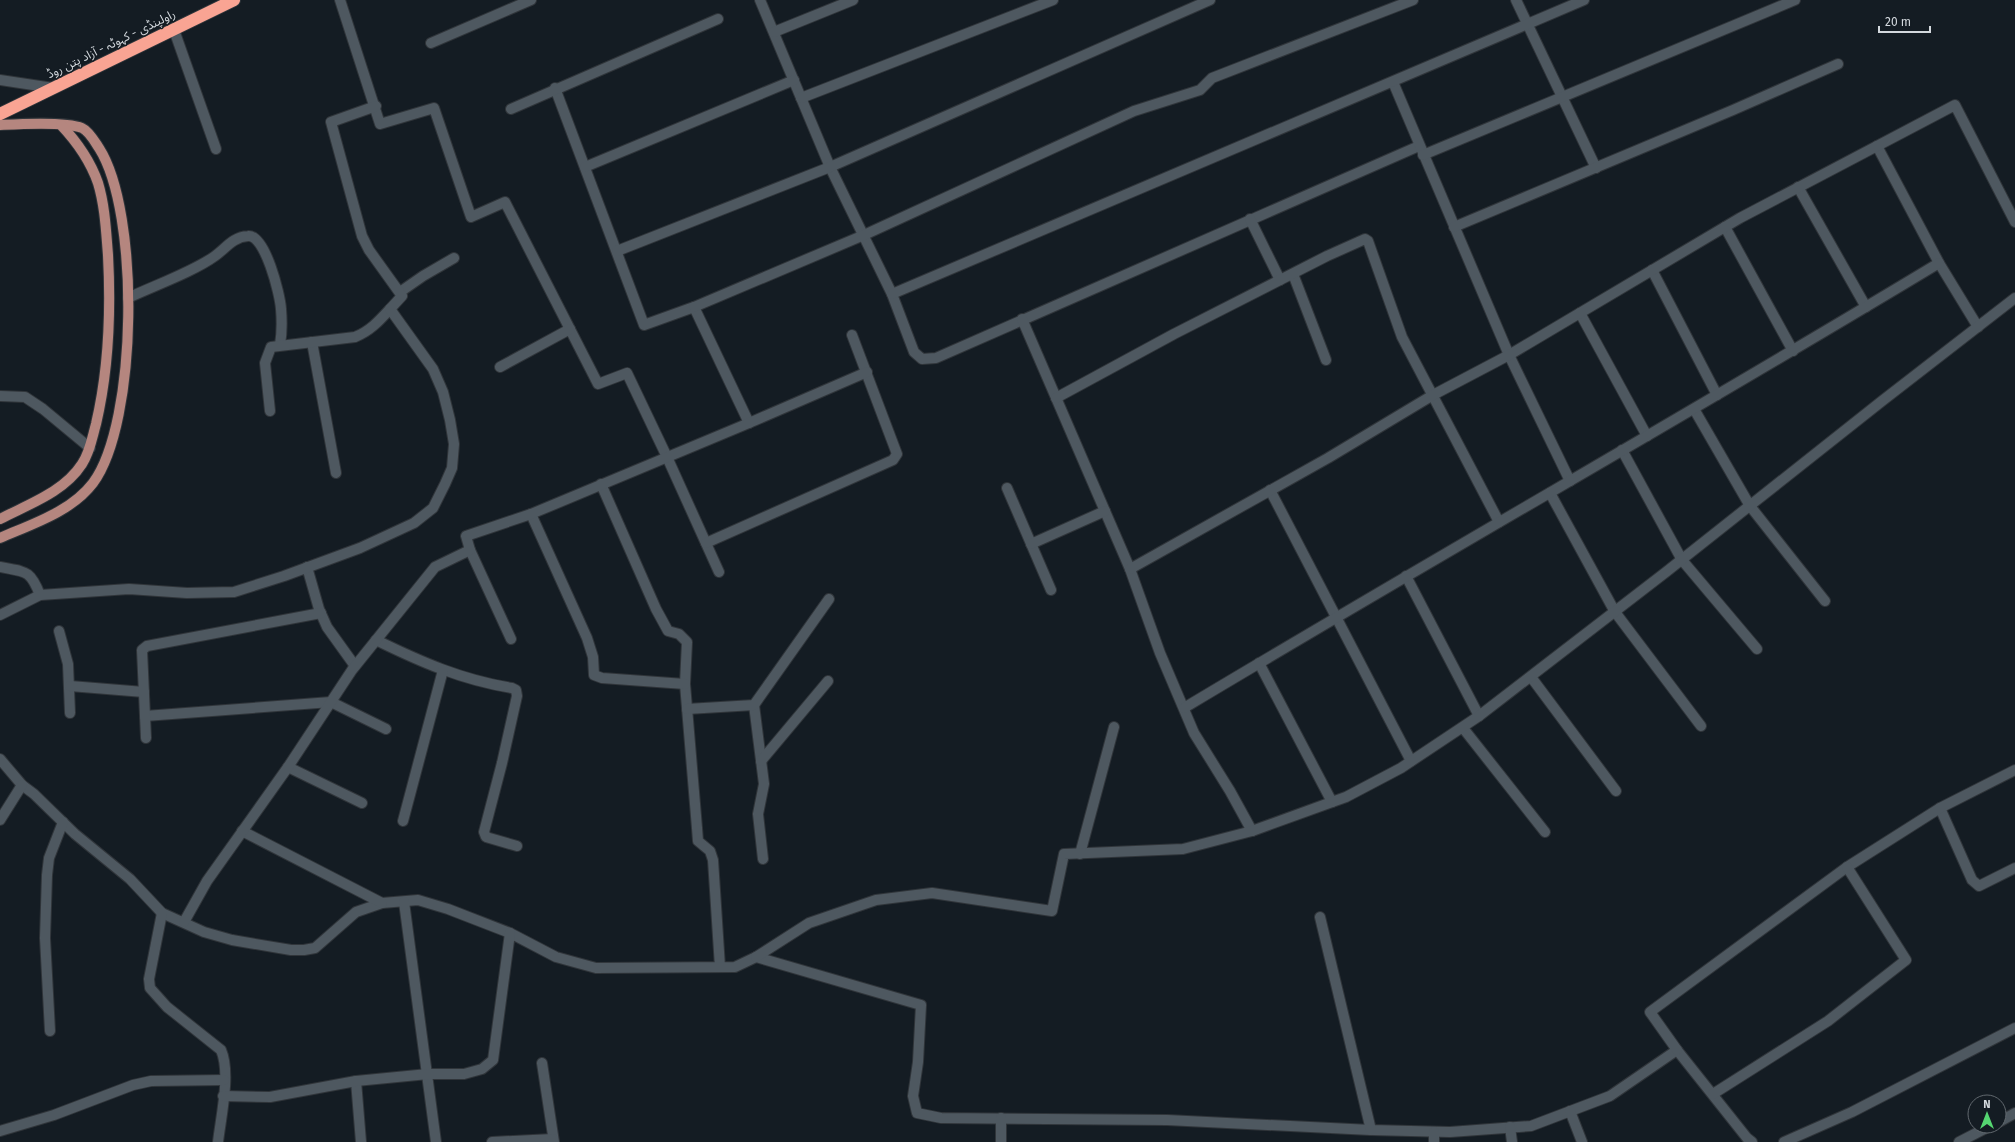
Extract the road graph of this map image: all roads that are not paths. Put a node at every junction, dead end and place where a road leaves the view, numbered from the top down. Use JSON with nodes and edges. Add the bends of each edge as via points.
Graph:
{"nodes":[{"id":1,"x":234,"y":0,"type":"edge"},
{"id":2,"x":340,"y":0,"type":"edge"},
{"id":3,"x":531,"y":0,"type":"edge"},
{"id":4,"x":760,"y":0,"type":"edge"},
{"id":5,"x":853,"y":0,"type":"edge"},
{"id":6,"x":1053,"y":0,"type":"edge"},
{"id":7,"x":1210,"y":0,"type":"edge"},
{"id":8,"x":1413,"y":0,"type":"edge"},
{"id":9,"x":1516,"y":0,"type":"edge"},
{"id":10,"x":1584,"y":0,"type":"edge"},
{"id":11,"x":1795,"y":0,"type":"edge"},
{"id":12,"x":718,"y":19,"type":"dead end"},
{"id":13,"x":1527,"y":23,"type":"junction"},
{"id":14,"x":174,"y":30,"type":"junction"},
{"id":15,"x":774,"y":32,"type":"junction"},
{"id":16,"x":431,"y":43,"type":"dead end"},
{"id":17,"x":1838,"y":64,"type":"dead end"},
{"id":18,"x":0,"y":80,"type":"edge"},
{"id":19,"x":794,"y":80,"type":"junction"},
{"id":20,"x":1393,"y":82,"type":"junction"},
{"id":21,"x":53,"y":88,"type":"junction"},
{"id":22,"x":556,"y":88,"type":"junction"},
{"id":23,"x":1563,"y":96,"type":"junction"},
{"id":24,"x":801,"y":98,"type":"junction"},
{"id":25,"x":376,"y":106,"type":"junction"},
{"id":26,"x":511,"y":109,"type":"dead end"},
{"id":27,"x":0,"y":114,"type":"edge"},
{"id":28,"x":0,"y":125,"type":"edge"},
{"id":29,"x":61,"y":125,"type":"junction"},
{"id":30,"x":1877,"y":146,"type":"junction"},
{"id":31,"x":216,"y":149,"type":"dead end"},
{"id":32,"x":1421,"y":150,"type":"junction"},
{"id":33,"x":830,"y":166,"type":"junction"},
{"id":34,"x":585,"y":167,"type":"junction"},
{"id":35,"x":1596,"y":168,"type":"junction"},
{"id":36,"x":1798,"y":187,"type":"junction"},
{"id":37,"x":1250,"y":220,"type":"junction"},
{"id":38,"x":2015,"y":222,"type":"edge"},
{"id":39,"x":1454,"y":227,"type":"junction"},
{"id":40,"x":1725,"y":227,"type":"junction"},
{"id":41,"x":864,"y":235,"type":"junction"},
{"id":42,"x":617,"y":251,"type":"junction"},
{"id":43,"x":454,"y":258,"type":"dead end"},
{"id":44,"x":1939,"y":263,"type":"junction"},
{"id":45,"x":1652,"y":270,"type":"junction"},
{"id":46,"x":1293,"y":274,"type":"junction"},
{"id":47,"x":1280,"y":280,"type":"junction"},
{"id":48,"x":400,"y":292,"type":"junction"},
{"id":49,"x":892,"y":294,"type":"junction"},
{"id":50,"x":128,"y":298,"type":"junction"},
{"id":51,"x":2013,"y":303,"type":"edge"},
{"id":52,"x":1866,"y":307,"type":"junction"},
{"id":53,"x":694,"y":308,"type":"junction"},
{"id":54,"x":390,"y":309,"type":"junction"},
{"id":55,"x":1580,"y":313,"type":"junction"},
{"id":56,"x":1022,"y":319,"type":"junction"},
{"id":57,"x":1978,"y":327,"type":"junction"},
{"id":58,"x":570,"y":329,"type":"junction"},
{"id":59,"x":852,"y":335,"type":"dead end"},
{"id":60,"x":312,"y":342,"type":"junction"},
{"id":61,"x":280,"y":345,"type":"junction"},
{"id":62,"x":1793,"y":351,"type":"junction"},
{"id":63,"x":1509,"y":355,"type":"junction"},
{"id":64,"x":1326,"y":360,"type":"dead end"},
{"id":65,"x":500,"y":367,"type":"dead end"},
{"id":66,"x":867,"y":372,"type":"junction"},
{"id":67,"x":1434,"y":395,"type":"junction"},
{"id":68,"x":1717,"y":395,"type":"junction"},
{"id":69,"x":0,"y":396,"type":"edge"},
{"id":70,"x":1056,"y":398,"type":"junction"},
{"id":71,"x":1694,"y":409,"type":"junction"},
{"id":72,"x":270,"y":411,"type":"dead end"},
{"id":73,"x":750,"y":423,"type":"junction"},
{"id":74,"x":1647,"y":436,"type":"junction"},
{"id":75,"x":90,"y":448,"type":"junction"},
{"id":76,"x":1622,"y":450,"type":"junction"},
{"id":77,"x":668,"y":457,"type":"junction"},
{"id":78,"x":336,"y":473,"type":"dead end"},
{"id":79,"x":1570,"y":481,"type":"junction"},
{"id":80,"x":602,"y":484,"type":"junction"},
{"id":81,"x":1007,"y":488,"type":"dead end"},
{"id":82,"x":1270,"y":490,"type":"junction"},
{"id":83,"x":1550,"y":493,"type":"junction"},
{"id":84,"x":1750,"y":506,"type":"junction"},
{"id":85,"x":1105,"y":511,"type":"junction"},
{"id":86,"x":531,"y":514,"type":"junction"},
{"id":87,"x":0,"y":519,"type":"edge"},
{"id":88,"x":1498,"y":522,"type":"junction"},
{"id":89,"x":0,"y":538,"type":"edge"},
{"id":90,"x":706,"y":543,"type":"junction"},
{"id":91,"x":1031,"y":544,"type":"junction"},
{"id":92,"x":470,"y":550,"type":"junction"},
{"id":93,"x":1682,"y":560,"type":"junction"},
{"id":94,"x":0,"y":567,"type":"edge"},
{"id":95,"x":307,"y":568,"type":"junction"},
{"id":96,"x":1130,"y":569,"type":"junction"},
{"id":97,"x":719,"y":572,"type":"dead end"},
{"id":98,"x":1406,"y":576,"type":"junction"},
{"id":99,"x":1051,"y":590,"type":"dead end"},
{"id":100,"x":40,"y":595,"type":"junction"},
{"id":101,"x":829,"y":598,"type":"dead end"},
{"id":102,"x":1826,"y":601,"type":"dead end"},
{"id":103,"x":1615,"y":612,"type":"junction"},
{"id":104,"x":321,"y":613,"type":"junction"},
{"id":105,"x":0,"y":615,"type":"edge"},
{"id":106,"x":1336,"y":616,"type":"junction"},
{"id":107,"x":59,"y":631,"type":"dead end"},
{"id":108,"x":511,"y":639,"type":"dead end"},
{"id":109,"x":376,"y":640,"type":"junction"},
{"id":110,"x":1757,"y":649,"type":"dead end"},
{"id":111,"x":1259,"y":663,"type":"junction"},
{"id":112,"x":355,"y":666,"type":"junction"},
{"id":113,"x":443,"y":670,"type":"junction"},
{"id":114,"x":1531,"y":676,"type":"junction"},
{"id":115,"x":828,"y":680,"type":"dead end"},
{"id":116,"x":685,"y":684,"type":"junction"},
{"id":117,"x":70,"y":686,"type":"junction"},
{"id":118,"x":144,"y":692,"type":"junction"},
{"id":119,"x":331,"y":702,"type":"junction"},
{"id":120,"x":754,"y":705,"type":"junction"},
{"id":121,"x":1184,"y":708,"type":"junction"},
{"id":122,"x":687,"y":709,"type":"junction"},
{"id":123,"x":70,"y":713,"type":"dead end"},
{"id":124,"x":145,"y":716,"type":"junction"},
{"id":125,"x":1479,"y":716,"type":"junction"},
{"id":126,"x":1701,"y":726,"type":"dead end"},
{"id":127,"x":1114,"y":727,"type":"dead end"},
{"id":128,"x":1462,"y":728,"type":"junction"},
{"id":129,"x":386,"y":730,"type":"dead end"},
{"id":130,"x":146,"y":738,"type":"dead end"},
{"id":131,"x":0,"y":759,"type":"edge"},
{"id":132,"x":761,"y":761,"type":"junction"},
{"id":133,"x":1411,"y":761,"type":"junction"},
{"id":134,"x":288,"y":767,"type":"junction"},
{"id":135,"x":2015,"y":770,"type":"edge"},
{"id":136,"x":22,"y":785,"type":"junction"},
{"id":137,"x":1616,"y":791,"type":"dead end"},
{"id":138,"x":1332,"y":802,"type":"junction"},
{"id":139,"x":362,"y":803,"type":"dead end"},
{"id":140,"x":1940,"y":808,"type":"junction"},
{"id":141,"x":0,"y":820,"type":"edge"},
{"id":142,"x":63,"y":822,"type":"junction"},
{"id":143,"x":403,"y":822,"type":"dead end"},
{"id":144,"x":242,"y":831,"type":"junction"},
{"id":145,"x":1252,"y":831,"type":"junction"},
{"id":146,"x":1546,"y":832,"type":"dead end"},
{"id":147,"x":517,"y":846,"type":"dead end"},
{"id":148,"x":1080,"y":854,"type":"junction"},
{"id":149,"x":763,"y":859,"type":"dead end"},
{"id":150,"x":1847,"y":867,"type":"junction"},
{"id":151,"x":2015,"y":868,"type":"edge"},
{"id":152,"x":404,"y":902,"type":"junction"},
{"id":153,"x":382,"y":903,"type":"junction"},
{"id":154,"x":162,"y":913,"type":"junction"},
{"id":155,"x":1320,"y":917,"type":"dead end"},
{"id":156,"x":184,"y":922,"type":"junction"},
{"id":157,"x":510,"y":933,"type":"junction"},
{"id":158,"x":756,"y":957,"type":"junction"},
{"id":159,"x":720,"y":967,"type":"junction"},
{"id":160,"x":2015,"y":1028,"type":"edge"},
{"id":161,"x":50,"y":1030,"type":"dead end"},
{"id":162,"x":1678,"y":1050,"type":"junction"},
{"id":163,"x":542,"y":1063,"type":"dead end"},
{"id":164,"x":428,"y":1074,"type":"junction"},
{"id":165,"x":224,"y":1080,"type":"junction"},
{"id":166,"x":356,"y":1082,"type":"junction"},
{"id":167,"x":1712,"y":1094,"type":"junction"},
{"id":168,"x":224,"y":1096,"type":"junction"},
{"id":169,"x":1570,"y":1111,"type":"junction"},
{"id":170,"x":1001,"y":1118,"type":"junction"},
{"id":171,"x":1510,"y":1127,"type":"junction"},
{"id":172,"x":0,"y":1130,"type":"edge"},
{"id":173,"x":1371,"y":1130,"type":"junction"},
{"id":174,"x":1974,"y":1134,"type":"edge"},
{"id":175,"x":1434,"y":1137,"type":"edge"},
{"id":176,"x":553,"y":1140,"type":"edge"},
{"id":177,"x":218,"y":1142,"type":"edge"},
{"id":178,"x":361,"y":1142,"type":"edge"},
{"id":179,"x":436,"y":1142,"type":"edge"},
{"id":180,"x":492,"y":1142,"type":"edge"},
{"id":181,"x":1001,"y":1142,"type":"edge"},
{"id":182,"x":1512,"y":1142,"type":"edge"},
{"id":183,"x":1582,"y":1142,"type":"edge"},
{"id":184,"x":1752,"y":1142,"type":"edge"},
{"id":185,"x":1784,"y":1142,"type":"edge"},
{"id":186,"x":1959,"y":1142,"type":"edge"}],
"edges":[{"from":1,"to":14,"type":"highway","name":"راولپنڈی - کہوٹہ - آزاد پتن روڈ"},
{"from":2,"to":25,"type":"street"},
{"from":3,"to":16,"type":"street"},
{"from":4,"to":15,"type":"street"},
{"from":5,"to":15,"type":"street"},
{"from":6,"to":24,"type":"street"},
{"from":7,"to":33,"type":"street"},
{"from":8,"to":41,"type":"street","via":[[1212,78],[1200,90],[1134,111]]},
{"from":9,"to":13,"type":"street"},
{"from":10,"to":13,"type":"street"},
{"from":11,"to":23,"type":"street"},
{"from":12,"to":22,"type":"street"},
{"from":13,"to":20,"type":"street"},
{"from":13,"to":23,"type":"street"},
{"from":14,"to":21,"type":"highway","name":"راولپنڈی - کہوٹہ - آزاد پتن روڈ"},
{"from":14,"to":31,"type":"street"},
{"from":15,"to":19,"type":"street"},
{"from":17,"to":35,"type":"street"},
{"from":18,"to":21,"type":"street"},
{"from":19,"to":24,"type":"street"},
{"from":19,"to":34,"type":"street"},
{"from":20,"to":32,"type":"street"},
{"from":20,"to":49,"type":"street"},
{"from":21,"to":27,"type":"highway","name":"راولپنڈی - کہوٹہ - آزاد پتن روڈ"},
{"from":22,"to":26,"type":"street"},
{"from":22,"to":34,"type":"street"},
{"from":23,"to":32,"type":"street"},
{"from":23,"to":35,"type":"street"},
{"from":24,"to":33,"type":"street"},
{"from":25,"to":48,"type":"street","via":[[331,122],[362,236],[369,250]]},
{"from":25,"to":58,"type":"street","via":[[380,124],[434,108],[471,217],[505,202]]},
{"from":28,"to":29,"type":"main road"},
{"from":29,"to":50,"type":"main road","via":[[82,128],[92,137],[108,165],[118,199],[124,237]]},
{"from":29,"to":75,"type":"main road","via":[[82,149],[94,173],[103,203],[107,237],[110,288],[108,350]]},
{"from":30,"to":36,"type":"street"},
{"from":30,"to":38,"type":"street","via":[[1955,105]]},
{"from":30,"to":44,"type":"street"},
{"from":32,"to":37,"type":"street"},
{"from":32,"to":39,"type":"street"},
{"from":33,"to":41,"type":"street"},
{"from":33,"to":42,"type":"street"},
{"from":34,"to":42,"type":"street"},
{"from":35,"to":39,"type":"street"},
{"from":36,"to":40,"type":"street"},
{"from":36,"to":52,"type":"street"},
{"from":37,"to":47,"type":"street"},
{"from":37,"to":56,"type":"street"},
{"from":39,"to":63,"type":"street"},
{"from":40,"to":45,"type":"street"},
{"from":40,"to":62,"type":"street"},
{"from":41,"to":49,"type":"street"},
{"from":41,"to":53,"type":"street"},
{"from":42,"to":53,"type":"street","via":[[644,325]]},
{"from":43,"to":48,"type":"street"},
{"from":44,"to":52,"type":"street"},
{"from":44,"to":57,"type":"street"},
{"from":45,"to":55,"type":"street"},
{"from":45,"to":68,"type":"street"},
{"from":46,"to":47,"type":"street"},
{"from":46,"to":64,"type":"street"},
{"from":46,"to":67,"type":"street","via":[[1365,239],[1368,241],[1402,336]]},
{"from":47,"to":70,"type":"street"},
{"from":48,"to":54,"type":"street","via":[[402,296]]},
{"from":49,"to":56,"type":"street","via":[[914,352],[922,359],[936,358]]},
{"from":50,"to":61,"type":"street","via":[[208,261],[231,241],[249,235],[260,243],[280,295]]},
{"from":50,"to":89,"type":"main road","via":[[124,377],[109,453],[101,471],[92,485],[69,506]]},
{"from":51,"to":57,"type":"street"},
{"from":52,"to":62,"type":"street"},
{"from":53,"to":73,"type":"street"},
{"from":54,"to":60,"type":"street","via":[[366,333],[355,337]]},
{"from":54,"to":95,"type":"street","via":[[433,369],[443,392],[454,444],[452,468],[433,508],[414,523],[360,548]]},
{"from":55,"to":63,"type":"street"},
{"from":55,"to":74,"type":"street"},
{"from":56,"to":70,"type":"street"},
{"from":57,"to":84,"type":"street"},
{"from":58,"to":65,"type":"street"},
{"from":58,"to":77,"type":"street","via":[[598,384],[627,373]]},
{"from":59,"to":66,"type":"street"},
{"from":60,"to":61,"type":"street"},
{"from":60,"to":78,"type":"street"},
{"from":61,"to":72,"type":"street","via":[[271,347],[265,363]]},
{"from":62,"to":68,"type":"street"},
{"from":63,"to":67,"type":"street"},
{"from":63,"to":79,"type":"street"},
{"from":66,"to":73,"type":"street"},
{"from":66,"to":90,"type":"street","via":[[897,454],[893,460]]},
{"from":67,"to":82,"type":"street"},
{"from":67,"to":88,"type":"street"},
{"from":68,"to":71,"type":"street"},
{"from":69,"to":75,"type":"street","via":[[25,397]]},
{"from":70,"to":85,"type":"street"},
{"from":71,"to":74,"type":"street"},
{"from":71,"to":84,"type":"street"},
{"from":73,"to":77,"type":"street"},
{"from":74,"to":76,"type":"street"},
{"from":75,"to":87,"type":"main road","via":[[75,474],[62,486]]},
{"from":76,"to":79,"type":"street"},
{"from":76,"to":93,"type":"street"},
{"from":77,"to":80,"type":"street"},
{"from":77,"to":90,"type":"street"},
{"from":79,"to":83,"type":"street"},
{"from":80,"to":86,"type":"street"},
{"from":80,"to":116,"type":"street","via":[[656,609],[668,631],[679,634],[686,642]]},
{"from":81,"to":91,"type":"street"},
{"from":82,"to":96,"type":"street"},
{"from":82,"to":106,"type":"street"},
{"from":83,"to":88,"type":"street"},
{"from":83,"to":103,"type":"street"},
{"from":84,"to":93,"type":"street"},
{"from":84,"to":102,"type":"street"},
{"from":85,"to":91,"type":"street"},
{"from":85,"to":96,"type":"street"},
{"from":86,"to":92,"type":"street","via":[[466,536]]},
{"from":86,"to":116,"type":"street","via":[[587,638],[593,657],[594,675],[602,678]]},
{"from":88,"to":98,"type":"street"},
{"from":90,"to":97,"type":"street"},
{"from":91,"to":99,"type":"street"},
{"from":92,"to":108,"type":"street"},
{"from":92,"to":109,"type":"street","via":[[435,568]]},
{"from":93,"to":103,"type":"street"},
{"from":93,"to":110,"type":"street"},
{"from":94,"to":100,"type":"street","via":[[28,573],[35,581]]},
{"from":95,"to":100,"type":"street","via":[[234,592],[187,593],[129,589]]},
{"from":95,"to":104,"type":"street"},
{"from":96,"to":121,"type":"street","via":[[1160,653]]},
{"from":98,"to":106,"type":"street"},
{"from":98,"to":125,"type":"street"},
{"from":100,"to":105,"type":"street"},
{"from":101,"to":120,"type":"street"},
{"from":103,"to":114,"type":"street"},
{"from":103,"to":126,"type":"street"},
{"from":104,"to":112,"type":"street","via":[[327,627]]},
{"from":104,"to":118,"type":"street","via":[[147,646],[142,650]]},
{"from":106,"to":111,"type":"street"},
{"from":106,"to":133,"type":"street"},
{"from":107,"to":117,"type":"street","via":[[68,664]]},
{"from":109,"to":112,"type":"street"},
{"from":109,"to":113,"type":"street"},
{"from":111,"to":121,"type":"street"},
{"from":111,"to":138,"type":"street"},
{"from":112,"to":119,"type":"street"},
{"from":113,"to":143,"type":"street"},
{"from":113,"to":147,"type":"street","via":[[516,690],[517,696],[484,832],[486,837]]},
{"from":114,"to":125,"type":"street"},
{"from":114,"to":137,"type":"street"},
{"from":115,"to":132,"type":"street"},
{"from":116,"to":122,"type":"street"},
{"from":117,"to":118,"type":"street"},
{"from":117,"to":123,"type":"street"},
{"from":118,"to":124,"type":"street"},
{"from":119,"to":124,"type":"street"},
{"from":119,"to":129,"type":"street"},
{"from":119,"to":134,"type":"street"},
{"from":120,"to":122,"type":"street"},
{"from":120,"to":132,"type":"street"},
{"from":121,"to":145,"type":"street","via":[[1194,734]]},
{"from":122,"to":159,"type":"street","via":[[698,841],[710,851],[713,860]]},
{"from":124,"to":130,"type":"street"},
{"from":125,"to":128,"type":"street"},
{"from":127,"to":148,"type":"street"},
{"from":128,"to":133,"type":"street"},
{"from":128,"to":146,"type":"street"},
{"from":131,"to":136,"type":"street"},
{"from":132,"to":149,"type":"street","via":[[764,784],[758,814]]},
{"from":133,"to":138,"type":"street","via":[[1346,797]]},
{"from":134,"to":139,"type":"street"},
{"from":134,"to":144,"type":"street"},
{"from":135,"to":140,"type":"street"},
{"from":136,"to":141,"type":"street"},
{"from":136,"to":142,"type":"street"},
{"from":138,"to":145,"type":"street"},
{"from":140,"to":150,"type":"street"},
{"from":140,"to":151,"type":"street","via":[[1972,880],[1979,886]]},
{"from":142,"to":154,"type":"street","via":[[130,879]]},
{"from":142,"to":161,"type":"street","via":[[49,858],[47,875],[45,938]]},
{"from":144,"to":153,"type":"street"},
{"from":144,"to":156,"type":"street","via":[[207,881]]},
{"from":145,"to":148,"type":"street","via":[[1183,849]]},
{"from":148,"to":158,"type":"street","via":[[1064,854],[1052,912],[932,893],[876,900],[809,923]]},
{"from":150,"to":162,"type":"street","via":[[1650,1012]]},
{"from":150,"to":167,"type":"street","via":[[1906,960],[1828,1021]]},
{"from":152,"to":153,"type":"street"},
{"from":152,"to":157,"type":"street","via":[[418,900]]},
{"from":152,"to":164,"type":"street"},
{"from":153,"to":156,"type":"street","via":[[356,912],[315,948],[304,950],[232,940],[204,932]]},
{"from":154,"to":156,"type":"street"},
{"from":154,"to":165,"type":"street","via":[[149,979],[150,988],[167,1007],[221,1050],[225,1059]]},
{"from":155,"to":173,"type":"street"},
{"from":157,"to":159,"type":"street","via":[[556,957],[596,968]]},
{"from":157,"to":164,"type":"street","via":[[492,1060],[482,1069],[464,1074]]},
{"from":158,"to":159,"type":"street","via":[[735,967]]},
{"from":158,"to":170,"type":"street","via":[[921,1005],[918,1062],[913,1096],[917,1113],[941,1118]]},
{"from":160,"to":185,"type":"street","via":[[1852,1112]]},
{"from":162,"to":167,"type":"street"},
{"from":162,"to":169,"type":"street","via":[[1610,1096]]},
{"from":163,"to":176,"type":"street"},
{"from":164,"to":166,"type":"street"},
{"from":164,"to":179,"type":"street"},
{"from":165,"to":168,"type":"street"},
{"from":165,"to":172,"type":"street","via":[[151,1081],[54,1115]]},
{"from":166,"to":168,"type":"street","via":[[270,1097]]},
{"from":166,"to":178,"type":"street"},
{"from":167,"to":184,"type":"street"},
{"from":168,"to":177,"type":"street"},
{"from":169,"to":171,"type":"street","via":[[1531,1126]]},
{"from":169,"to":183,"type":"street"},
{"from":170,"to":173,"type":"street","via":[[1166,1120]]},
{"from":170,"to":181,"type":"street"},
{"from":171,"to":175,"type":"street"},
{"from":171,"to":182,"type":"street"},
{"from":173,"to":175,"type":"street"},
{"from":174,"to":186,"type":"street"},
{"from":176,"to":180,"type":"street"}]}
